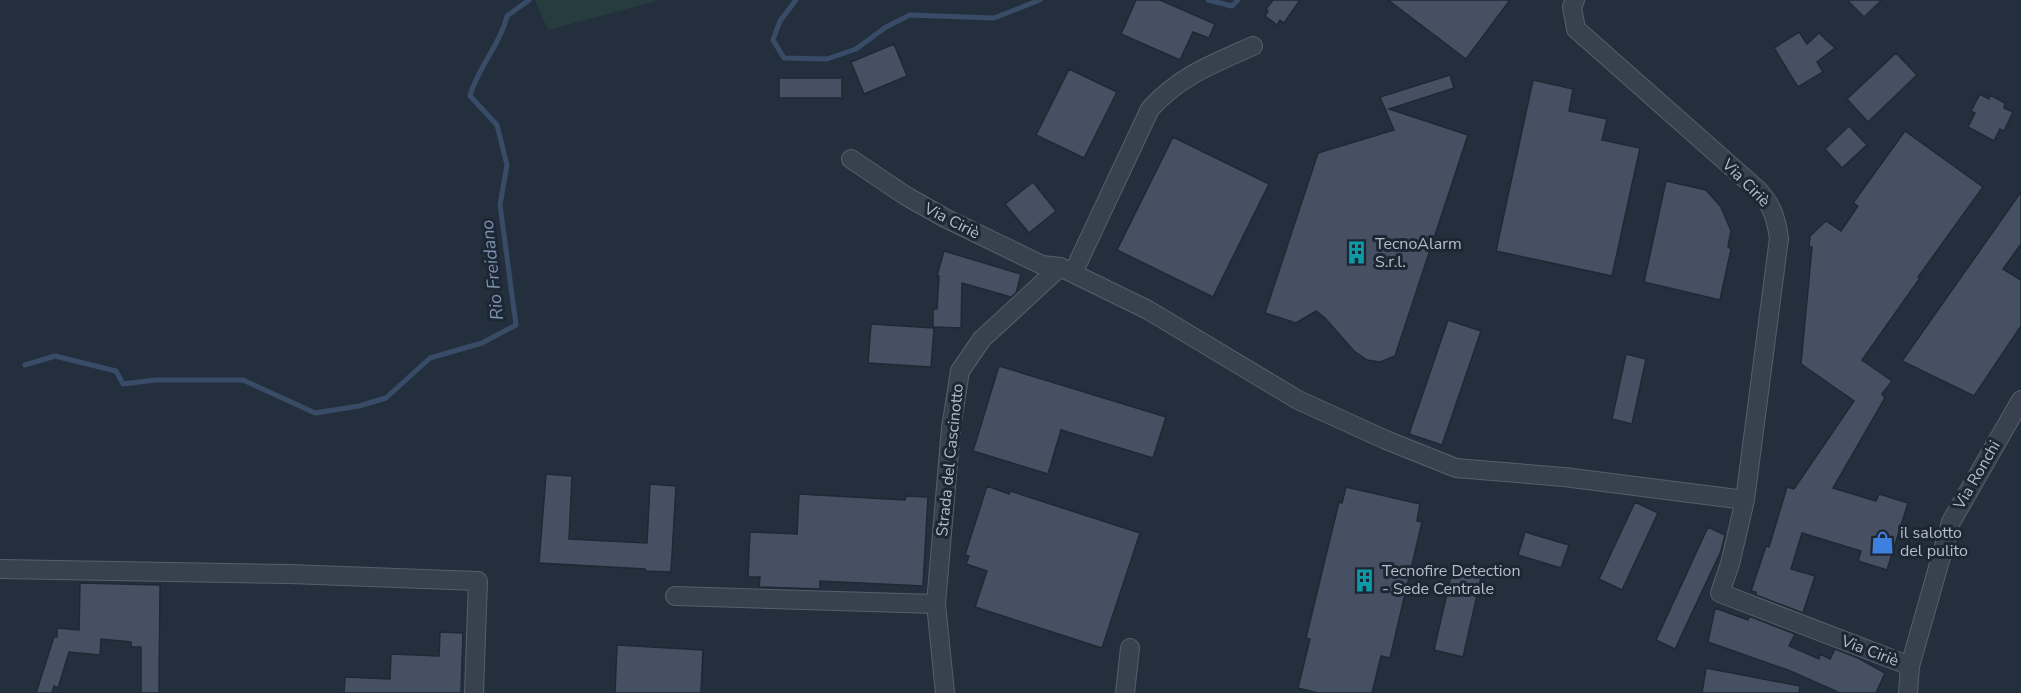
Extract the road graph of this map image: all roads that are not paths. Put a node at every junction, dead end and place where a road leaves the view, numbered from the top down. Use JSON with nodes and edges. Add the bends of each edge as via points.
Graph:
{"nodes":[{"id":1,"x":1575,"y":0,"type":"edge"},
{"id":2,"x":1253,"y":46,"type":"dead end"},
{"id":3,"x":852,"y":159,"type":"dead end"},
{"id":4,"x":1066,"y":270,"type":"junction"},
{"id":5,"x":2021,"y":400,"type":"edge"},
{"id":6,"x":1745,"y":500,"type":"junction"},
{"id":7,"x":0,"y":569,"type":"edge"},
{"id":8,"x":675,"y":596,"type":"dead end"},
{"id":9,"x":936,"y":604,"type":"junction"},
{"id":10,"x":1130,"y":648,"type":"dead end"},
{"id":11,"x":1910,"y":666,"type":"junction"},
{"id":12,"x":474,"y":693,"type":"edge"},
{"id":13,"x":945,"y":693,"type":"edge"},
{"id":14,"x":1125,"y":693,"type":"edge"},
{"id":15,"x":1908,"y":693,"type":"edge"}],
"edges":[{"from":1,"to":6,"type":"street","name":"Via Ciriè","via":[[1572,7],[1576,29],[1758,190],[1775,215],[1779,238]]},
{"from":2,"to":4,"type":"street","via":[[1181,80],[1150,109]]},
{"from":3,"to":4,"type":"street","name":"Via Ciriè","via":[[945,218],[1042,265]]},
{"from":4,"to":6,"type":"street","name":"Via Ciriè","via":[[1148,310],[1298,400],[1456,468]]},
{"from":4,"to":9,"type":"street","name":"Strada del Cascinotto","via":[[982,339],[960,371],[951,428]]},
{"from":5,"to":11,"type":"street","name":"Via Ronchi","via":[[1951,522]]},
{"from":6,"to":11,"type":"street","name":"Via Ciriè","via":[[1720,593]]},
{"from":7,"to":12,"type":"street","via":[[478,580]]},
{"from":8,"to":9,"type":"street"},
{"from":9,"to":13,"type":"street","name":"Strada del Cascinotto"},
{"from":10,"to":14,"type":"street"},
{"from":11,"to":15,"type":"street","name":"Via Ronchi"}]}
